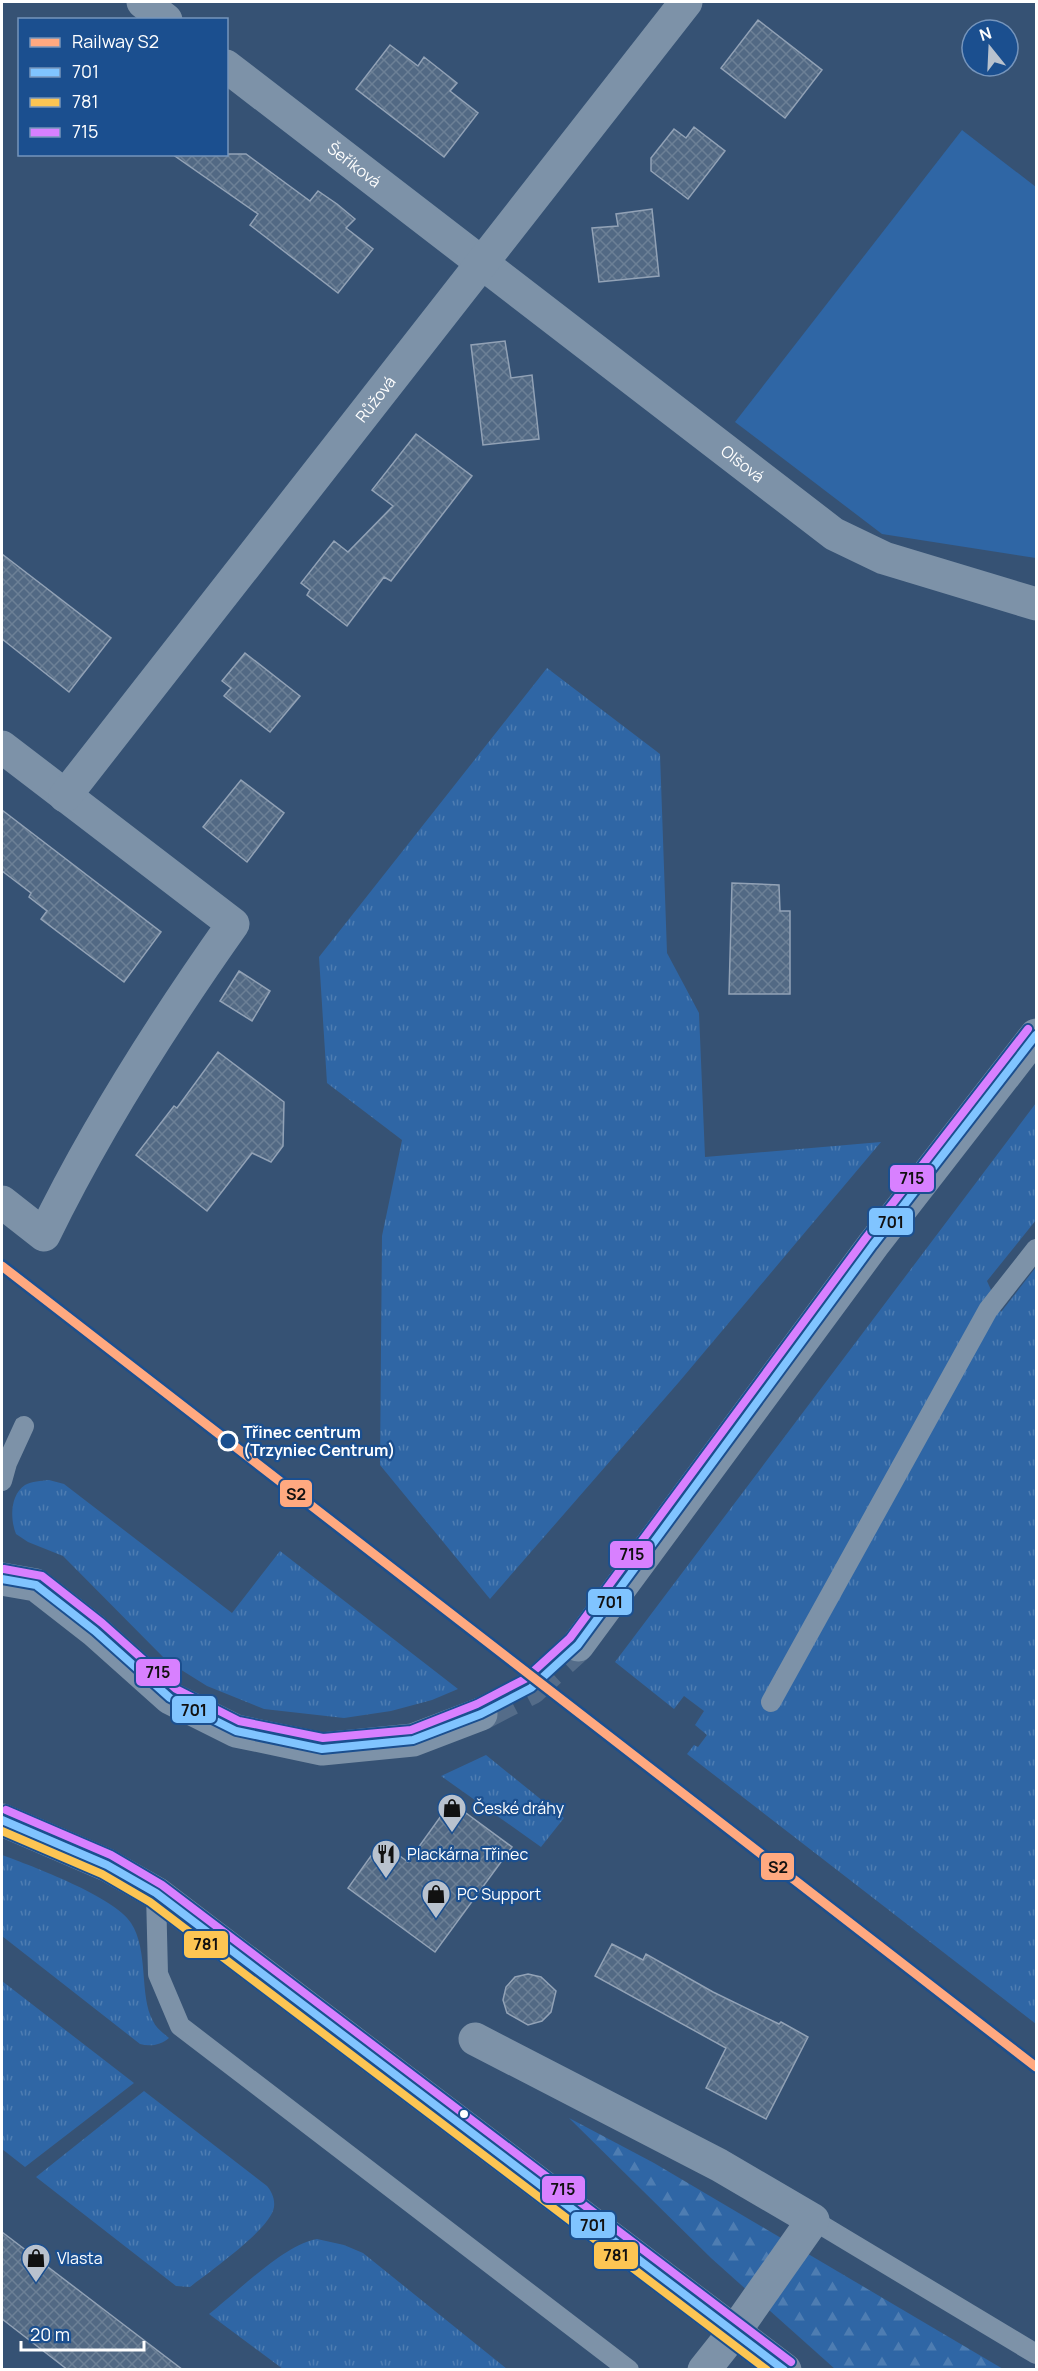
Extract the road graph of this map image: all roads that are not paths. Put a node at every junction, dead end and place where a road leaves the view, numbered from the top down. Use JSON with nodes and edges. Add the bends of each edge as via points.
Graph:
{"nodes":[{"id":1,"x":143,"y":2,"type":"edge"},
{"id":2,"x":686,"y":2,"type":"edge"},
{"id":3,"x":163,"y":18,"type":"edge"},
{"id":4,"x":228,"y":68,"type":"edge"},
{"id":5,"x":482,"y":263,"type":"junction"},
{"id":6,"x":1036,"y":604,"type":"edge"},
{"id":7,"x":2,"y":747,"type":"edge"},
{"id":8,"x":65,"y":796,"type":"junction"},
{"id":9,"x":1036,"y":1035,"type":"edge"},
{"id":10,"x":2,"y":1202,"type":"edge"},
{"id":11,"x":1036,"y":1249,"type":"edge"},
{"id":12,"x":24,"y":1426,"type":"dead end"},
{"id":13,"x":2,"y":1481,"type":"edge"},
{"id":14,"x":2,"y":1579,"type":"edge"},
{"id":15,"x":579,"y":1645,"type":"tunnel mouth"},
{"id":16,"x":771,"y":1702,"type":"dead end"},
{"id":17,"x":481,"y":1714,"type":"tunnel mouth"},
{"id":18,"x":2,"y":1820,"type":"edge"},
{"id":19,"x":156,"y":1893,"type":"junction"},
{"id":20,"x":475,"y":2039,"type":"dead end"},
{"id":21,"x":813,"y":2220,"type":"junction"},
{"id":22,"x":735,"y":2331,"type":"junction"},
{"id":23,"x":1036,"y":2354,"type":"edge"},
{"id":24,"x":629,"y":2370,"type":"edge"},
{"id":25,"x":704,"y":2370,"type":"edge"},
{"id":26,"x":785,"y":2370,"type":"edge"}],
"edges":[{"from":1,"to":3,"type":"street"},
{"from":2,"to":5,"type":"street","name":"Růžová"},
{"from":4,"to":5,"type":"street","name":"Šeříková"},
{"from":5,"to":6,"type":"street","name":"Olšová","via":[[834,534],[884,558]]},
{"from":5,"to":8,"type":"street","name":"Růžová"},
{"from":7,"to":8,"type":"street"},
{"from":8,"to":10,"type":"street","via":[[233,924],[122,1092],[44,1235]]},
{"from":9,"to":15,"type":"street","via":[[873,1245]]},
{"from":11,"to":16,"type":"lane","via":[[988,1310]]},
{"from":12,"to":13,"type":"lane"},
{"from":14,"to":17,"type":"street","via":[[36,1585],[170,1698],[236,1731],[322,1749],[413,1740]]},
{"from":18,"to":19,"type":"main road","via":[[107,1865]]},
{"from":19,"to":22,"type":"main road"},
{"from":19,"to":24,"type":"lane","via":[[158,1974],[180,2026]]},
{"from":20,"to":21,"type":"street","via":[[719,2165]]},
{"from":21,"to":22,"type":"street"},
{"from":21,"to":23,"type":"lane"},
{"from":22,"to":25,"type":"street"},
{"from":22,"to":26,"type":"main road"}]}
